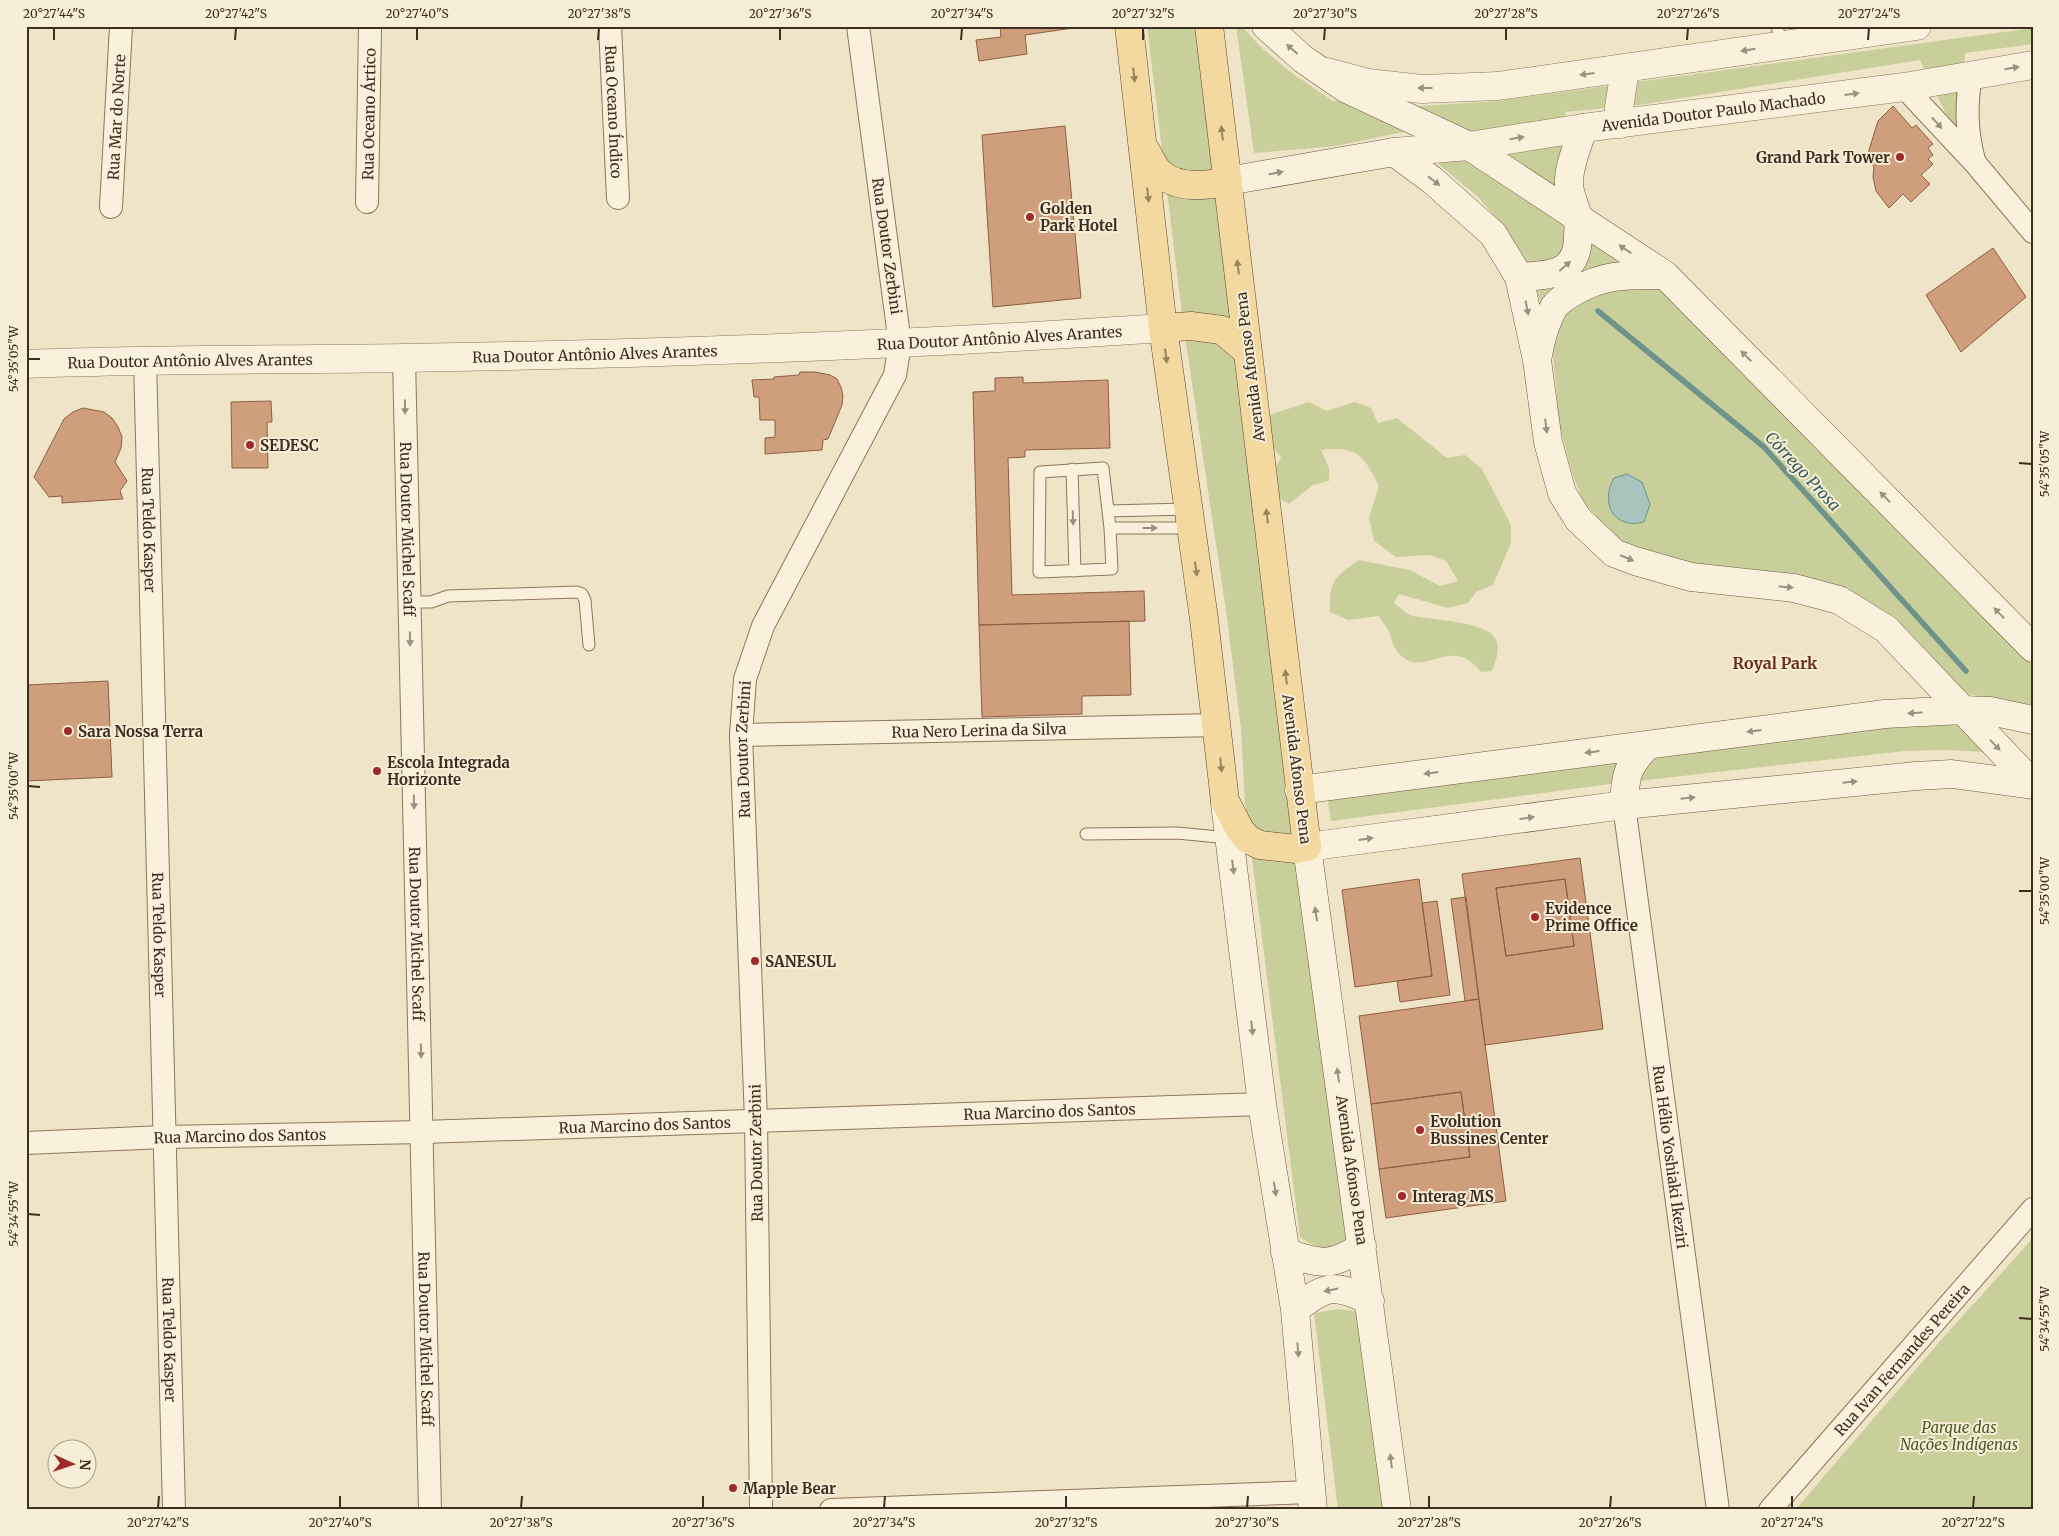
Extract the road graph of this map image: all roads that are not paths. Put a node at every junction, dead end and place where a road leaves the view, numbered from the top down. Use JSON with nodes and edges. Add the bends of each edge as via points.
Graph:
{"nodes":[{"id":1,"x":121,"y":26,"type":"edge"},
{"id":2,"x":370,"y":26,"type":"edge"},
{"id":3,"x":610,"y":26,"type":"edge"},
{"id":4,"x":858,"y":26,"type":"edge"},
{"id":5,"x":1129,"y":26,"type":"edge"},
{"id":6,"x":1210,"y":26,"type":"edge"},
{"id":7,"x":1266,"y":26,"type":"edge"},
{"id":8,"x":1917,"y":26,"type":"edge"},
{"id":9,"x":1813,"y":33,"type":"edge"},
{"id":10,"x":1779,"y":35,"type":"edge"},
{"id":11,"x":2033,"y":65,"type":"edge"},
{"id":12,"x":1626,"y":69,"type":"junction"},
{"id":13,"x":1320,"y":70,"type":"junction"},
{"id":14,"x":1971,"y":74,"type":"junction"},
{"id":15,"x":1904,"y":87,"type":"junction"},
{"id":16,"x":1620,"y":124,"type":"junction"},
{"id":17,"x":1583,"y":128,"type":"junction"},
{"id":18,"x":1143,"y":146,"type":"junction"},
{"id":19,"x":1469,"y":146,"type":"junction"},
{"id":20,"x":1394,"y":152,"type":"junction"},
{"id":21,"x":1975,"y":164,"type":"junction"},
{"id":22,"x":1228,"y":181,"type":"junction"},
{"id":23,"x":618,"y":198,"type":"dead end"},
{"id":24,"x":367,"y":202,"type":"dead end"},
{"id":25,"x":111,"y":207,"type":"dead end"},
{"id":26,"x":1578,"y":218,"type":"junction"},
{"id":27,"x":2033,"y":232,"type":"edge"},
{"id":28,"x":1665,"y":275,"type":"junction"},
{"id":29,"x":1519,"y":277,"type":"junction"},
{"id":30,"x":1163,"y":328,"type":"junction"},
{"id":31,"x":900,"y":344,"type":"junction"},
{"id":32,"x":1248,"y":352,"type":"junction"},
{"id":33,"x":404,"y":358,"type":"junction"},
{"id":34,"x":145,"y":359,"type":"junction"},
{"id":35,"x":1537,"y":360,"type":"junction"},
{"id":36,"x":26,"y":364,"type":"edge"},
{"id":37,"x":1072,"y":469,"type":"junction"},
{"id":38,"x":1108,"y":511,"type":"junction"},
{"id":39,"x":1188,"y":519,"type":"junction"},
{"id":40,"x":1110,"y":528,"type":"junction"},
{"id":41,"x":1075,"y":571,"type":"junction"},
{"id":42,"x":410,"y":602,"type":"junction"},
{"id":43,"x":588,"y":645,"type":"dead end"},
{"id":44,"x":2033,"y":648,"type":"edge"},
{"id":45,"x":1962,"y":710,"type":"junction"},
{"id":46,"x":2033,"y":720,"type":"edge"},
{"id":47,"x":1217,"y":725,"type":"junction"},
{"id":48,"x":741,"y":735,"type":"junction"},
{"id":49,"x":1648,"y":745,"type":"junction"},
{"id":50,"x":2033,"y":784,"type":"edge"},
{"id":51,"x":1299,"y":790,"type":"junction"},
{"id":52,"x":1225,"y":801,"type":"junction"},
{"id":53,"x":1624,"y":805,"type":"junction"},
{"id":54,"x":1086,"y":834,"type":"dead end"},
{"id":55,"x":1230,"y":838,"type":"junction"},
{"id":56,"x":1307,"y":847,"type":"junction"},
{"id":57,"x":1262,"y":1104,"type":"junction"},
{"id":58,"x":756,"y":1120,"type":"junction"},
{"id":59,"x":423,"y":1132,"type":"junction"},
{"id":60,"x":164,"y":1136,"type":"junction"},
{"id":61,"x":26,"y":1143,"type":"edge"},
{"id":62,"x":2033,"y":1210,"type":"edge"},
{"id":63,"x":1362,"y":1246,"type":"junction"},
{"id":64,"x":1285,"y":1252,"type":"junction"},
{"id":65,"x":1370,"y":1301,"type":"junction"},
{"id":66,"x":1294,"y":1310,"type":"junction"},
{"id":67,"x":1312,"y":1501,"type":"edge"},
{"id":68,"x":174,"y":1510,"type":"edge"},
{"id":69,"x":430,"y":1510,"type":"edge"},
{"id":70,"x":761,"y":1510,"type":"edge"},
{"id":71,"x":831,"y":1510,"type":"edge"},
{"id":72,"x":1397,"y":1510,"type":"edge"},
{"id":73,"x":1718,"y":1510,"type":"edge"},
{"id":74,"x":1770,"y":1510,"type":"edge"}],
"edges":[{"from":1,"to":25,"type":"street","name":"Rua Mar do Norte"},
{"from":2,"to":24,"type":"street","name":"Rua Oceano Ártico"},
{"from":3,"to":23,"type":"street","name":"Rua Oceano Índico"},
{"from":4,"to":31,"type":"street","name":"Rua Doutor Zerbini"},
{"from":5,"to":18,"type":"main road","one_way":true},
{"from":22,"to":6,"type":"main road","name":"Avenida Afonso Pena","one_way":true},
{"from":13,"to":7,"type":"main road","one_way":true},
{"from":8,"to":9,"type":"main road"},
{"from":9,"to":10,"type":"main road"},
{"from":10,"to":12,"type":"main road","one_way":true},
{"from":14,"to":11,"type":"main road","name":"Avenida Doutor Paulo Machado","one_way":true},
{"from":12,"to":13,"type":"main road","one_way":true,"via":[[1498,86],[1422,89],[1368,83]]},
{"from":12,"to":16,"type":"main road","via":[[1619,108]]},
{"from":13,"to":19,"type":"main road","via":[[1345,88]]},
{"from":14,"to":15,"type":"main road","name":"Avenida Doutor Paulo Machado"},
{"from":14,"to":21,"type":"street","via":[[1966,115],[1967,135]]},
{"from":16,"to":15,"type":"main road","name":"Avenida Doutor Paulo Machado","one_way":true},
{"from":15,"to":21,"type":"street","one_way":true},
{"from":16,"to":17,"type":"main road","name":"Avenida Doutor Paulo Machado"},
{"from":19,"to":17,"type":"main road","name":"Avenida Doutor Paulo Machado","one_way":true},
{"from":17,"to":26,"type":"main road","via":[[1569,182]]},
{"from":18,"to":22,"type":"main road","via":[[1159,172],[1181,184],[1208,185]]},
{"from":18,"to":30,"type":"main road","one_way":true},
{"from":19,"to":20,"type":"main road","name":"Avenida Doutor Paulo Machado"},
{"from":19,"to":26,"type":"main road"},
{"from":22,"to":20,"type":"main road","name":"Avenida Doutor Paulo Machado","one_way":true},
{"from":20,"to":29,"type":"main road","one_way":true,"via":[[1432,180],[1493,234]]},
{"from":21,"to":27,"type":"street"},
{"from":32,"to":22,"type":"main road","name":"Avenida Afonso Pena","one_way":true},
{"from":28,"to":26,"type":"main road","one_way":true},
{"from":29,"to":26,"type":"main road","one_way":true,"via":[[1562,271],[1578,248]]},
{"from":28,"to":35,"type":"main road","via":[[1612,275],[1590,282],[1570,294],[1555,305],[1542,331]]},
{"from":44,"to":28,"type":"main road","one_way":true},
{"from":29,"to":35,"type":"main road","one_way":true},
{"from":30,"to":31,"type":"main road","name":"Rua Doutor Antônio Alves Arantes"},
{"from":30,"to":32,"type":"main road","via":[[1191,326],[1222,330]]},
{"from":30,"to":39,"type":"main road","one_way":true},
{"from":31,"to":33,"type":"main road","name":"Rua Doutor Antônio Alves Arantes"},
{"from":31,"to":48,"type":"street","name":"Rua Doutor Zerbini","via":[[895,375],[763,626],[745,679]]},
{"from":51,"to":32,"type":"main road","name":"Avenida Afonso Pena","one_way":true},
{"from":33,"to":34,"type":"main road","name":"Rua Doutor Antônio Alves Arantes"},
{"from":33,"to":42,"type":"street","name":"Rua Doutor Michel Scaff","one_way":true},
{"from":34,"to":36,"type":"main road","name":"Rua Doutor Antônio Alves Arantes"},
{"from":34,"to":60,"type":"street","name":"Rua Teldo Kasper"},
{"from":35,"to":45,"type":"main road","one_way":true,"via":[[1548,442],[1562,493],[1578,519],[1614,553],[1691,577],[1794,588],[1839,600],[1886,629]]},
{"from":37,"to":38,"type":"lane","via":[[1103,468]]},
{"from":37,"to":41,"type":"lane","one_way":true},
{"from":37,"to":41,"type":"lane","via":[[1040,472],[1039,572]]},
{"from":38,"to":39,"type":"lane"},
{"from":38,"to":40,"type":"lane"},
{"from":40,"to":39,"type":"lane","one_way":true},
{"from":39,"to":47,"type":"main road","one_way":true},
{"from":40,"to":41,"type":"lane","via":[[1112,569]]},
{"from":42,"to":43,"type":"lane","via":[[431,602],[448,596],[577,592],[585,600]]},
{"from":42,"to":59,"type":"street","name":"Rua Doutor Michel Scaff","one_way":true},
{"from":45,"to":46,"type":"main road","via":[[1990,711]]},
{"from":45,"to":49,"type":"main road","one_way":true,"via":[[1885,714]]},
{"from":45,"to":50,"type":"main road","one_way":true},
{"from":47,"to":48,"type":"street","name":"Rua Nero Lerina da Silva"},
{"from":47,"to":52,"type":"main road","one_way":true},
{"from":48,"to":58,"type":"street","name":"Rua Doutor Zerbini"},
{"from":49,"to":51,"type":"main road","one_way":true},
{"from":49,"to":53,"type":"main road","via":[[1629,767]]},
{"from":53,"to":50,"type":"main road","one_way":true,"via":[[1952,774]]},
{"from":51,"to":56,"type":"main road","name":"Avenida Afonso Pena"},
{"from":52,"to":55,"type":"main road"},
{"from":52,"to":56,"type":"main road","via":[[1249,840],[1296,849]]},
{"from":56,"to":53,"type":"main road","one_way":true},
{"from":53,"to":73,"type":"street","name":"Rua Hélio Yoshiaki Ikeziri"},
{"from":54,"to":55,"type":"lane","via":[[1177,833]]},
{"from":55,"to":57,"type":"main road","one_way":true},
{"from":63,"to":56,"type":"main road","name":"Avenida Afonso Pena","one_way":true},
{"from":57,"to":58,"type":"street","name":"Rua Marcino dos Santos"},
{"from":57,"to":64,"type":"main road","one_way":true},
{"from":58,"to":59,"type":"street","name":"Rua Marcino dos Santos"},
{"from":58,"to":70,"type":"street","name":"Rua Doutor Zerbini"},
{"from":59,"to":60,"type":"street","name":"Rua Marcino dos Santos"},
{"from":59,"to":69,"type":"street","name":"Rua Doutor Michel Scaff"},
{"from":60,"to":61,"type":"street","name":"Rua Marcino dos Santos"},
{"from":60,"to":68,"type":"street","name":"Rua Teldo Kasper"},
{"from":62,"to":74,"type":"street","name":"Rua Ivan Fernandes Pereira"},
{"from":63,"to":64,"type":"main road","via":[[1346,1258],[1332,1262],[1306,1260]]},
{"from":63,"to":65,"type":"main road","name":"Avenida Afonso Pena"},
{"from":64,"to":66,"type":"main road"},
{"from":65,"to":66,"type":"main road","one_way":true,"via":[[1342,1288],[1329,1289],[1310,1297]]},
{"from":72,"to":65,"type":"main road","name":"Avenida Afonso Pena","one_way":true},
{"from":66,"to":67,"type":"main road","one_way":true},
{"from":67,"to":71,"type":"street"}]}
